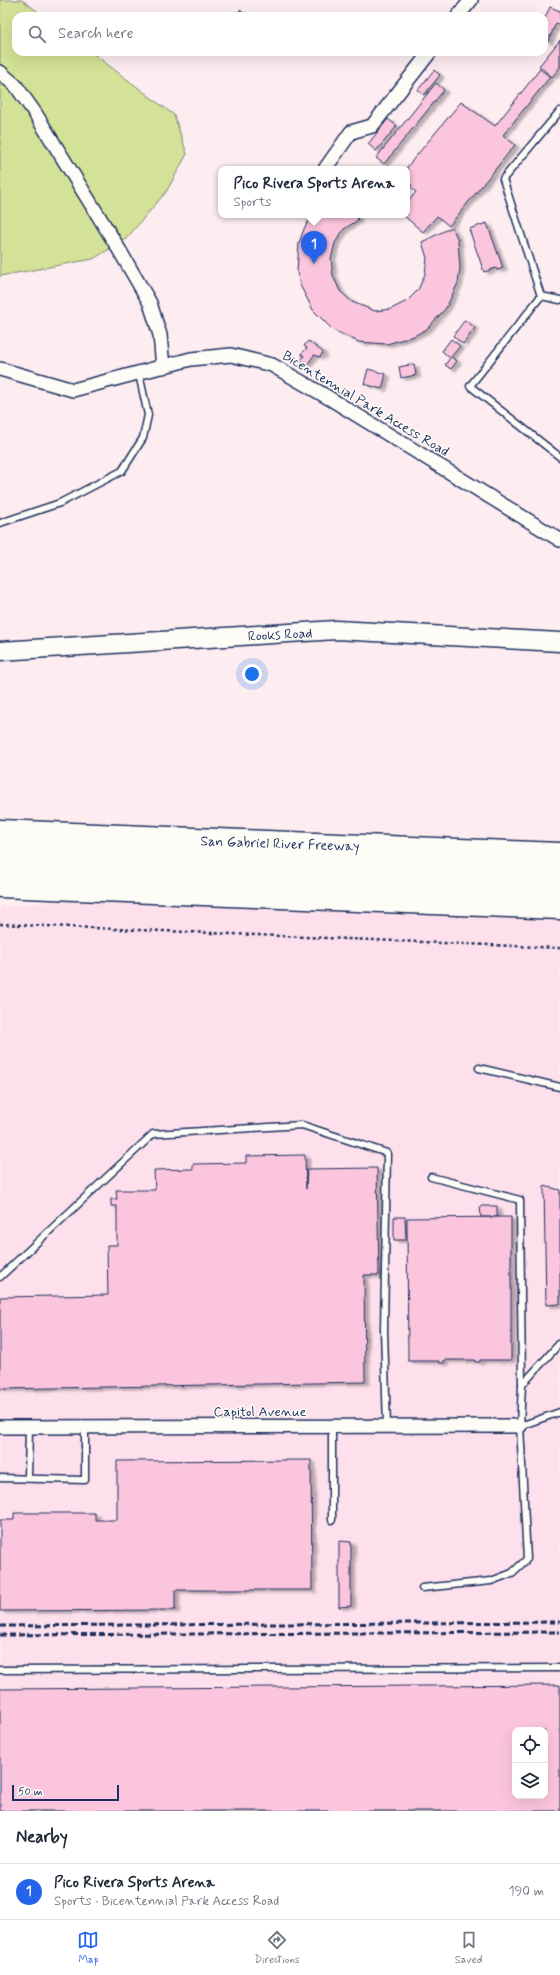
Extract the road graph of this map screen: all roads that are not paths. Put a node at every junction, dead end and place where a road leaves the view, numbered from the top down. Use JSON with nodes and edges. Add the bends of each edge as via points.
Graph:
{"nodes":[{"id":1,"x":471,"y":0,"type":"edge"},
{"id":2,"x":461,"y":12,"type":"edge"},
{"id":3,"x":427,"y":56,"type":"edge"},
{"id":4,"x":0,"y":72,"type":"edge"},
{"id":5,"x":560,"y":111,"type":"edge"},
{"id":6,"x":327,"y":166,"type":"edge"},
{"id":7,"x":541,"y":296,"type":"junction"},
{"id":8,"x":560,"y":300,"type":"edge"},
{"id":9,"x":163,"y":367,"type":"junction"},
{"id":10,"x":4,"y":372,"type":"edge"},
{"id":11,"x":139,"y":374,"type":"junction"},
{"id":12,"x":560,"y":457,"type":"edge"},
{"id":13,"x":0,"y":523,"type":"edge"},
{"id":14,"x":560,"y":540,"type":"edge"},
{"id":15,"x":560,"y":642,"type":"edge"},
{"id":16,"x":0,"y":651,"type":"edge"},
{"id":17,"x":0,"y":832,"type":"edge"},
{"id":18,"x":0,"y":850,"type":"edge"},
{"id":19,"x":560,"y":854,"type":"edge"},
{"id":20,"x":0,"y":869,"type":"edge"},
{"id":21,"x":560,"y":873,"type":"edge"},
{"id":22,"x":0,"y":886,"type":"edge"},
{"id":23,"x":560,"y":892,"type":"edge"},
{"id":24,"x":560,"y":908,"type":"edge"},
{"id":25,"x":479,"y":1068,"type":"dead end"},
{"id":26,"x":560,"y":1087,"type":"edge"},
{"id":27,"x":430,"y":1176,"type":"dead end"},
{"id":28,"x":0,"y":1277,"type":"edge"},
{"id":29,"x":560,"y":1343,"type":"edge"},
{"id":30,"x":522,"y":1385,"type":"junction"},
{"id":31,"x":560,"y":1412,"type":"edge"},
{"id":32,"x":520,"y":1426,"type":"junction"},
{"id":33,"x":0,"y":1427,"type":"edge"},
{"id":34,"x":29,"y":1427,"type":"junction"},
{"id":35,"x":85,"y":1427,"type":"junction"},
{"id":36,"x":332,"y":1427,"type":"junction"},
{"id":37,"x":387,"y":1427,"type":"junction"},
{"id":38,"x":0,"y":1478,"type":"edge"},
{"id":39,"x":28,"y":1478,"type":"junction"},
{"id":40,"x":332,"y":1520,"type":"dead end"},
{"id":41,"x":422,"y":1588,"type":"dead end"},
{"id":42,"x":560,"y":1668,"type":"edge"},
{"id":43,"x":0,"y":1670,"type":"edge"}],
"edges":[{"from":1,"to":2,"type":"street"},
{"from":3,"to":6,"type":"street","via":[[372,126],[351,132]]},
{"from":4,"to":9,"type":"street","via":[[16,86],[35,113],[118,246],[150,303],[160,335]]},
{"from":5,"to":7,"type":"lane","via":[[503,179]]},
{"from":7,"to":8,"type":"lane"},
{"from":7,"to":12,"type":"lane","via":[[470,386]]},
{"from":9,"to":11,"type":"street","name":"Bicentennial Park Access Road"},
{"from":9,"to":14,"type":"street","name":"Bicentennial Park Access Road","via":[[191,360],[231,355],[272,365]]},
{"from":10,"to":11,"type":"street","name":"Bicentennial Park Access Road","via":[[73,390]]},
{"from":11,"to":13,"type":"lane","via":[[148,415],[143,438],[122,471],[60,503]]},
{"from":15,"to":16,"type":"street","name":"Rooks Road","via":[[336,630]]},
{"from":17,"to":19,"type":"highway","name":"San Gabriel River Freeway"},
{"from":18,"to":21,"type":"highway"},
{"from":20,"to":23,"type":"highway"},
{"from":22,"to":24,"type":"highway"},
{"from":25,"to":26,"type":"lane"},
{"from":27,"to":30,"type":"lane","via":[[520,1200]]},
{"from":28,"to":37,"type":"lane","via":[[153,1134],[302,1124],[387,1153],[384,1330]]},
{"from":29,"to":30,"type":"lane"},
{"from":30,"to":32,"type":"lane"},
{"from":31,"to":32,"type":"lane"},
{"from":32,"to":37,"type":"street","name":"Capitol Avenue"},
{"from":32,"to":41,"type":"lane","via":[[527,1559],[512,1572],[491,1580]]},
{"from":33,"to":34,"type":"street","name":"Capitol Avenue"},
{"from":34,"to":35,"type":"street","name":"Capitol Avenue"},
{"from":34,"to":39,"type":"lane"},
{"from":35,"to":36,"type":"street","name":"Capitol Avenue"},
{"from":35,"to":39,"type":"lane","via":[[85,1480]]},
{"from":36,"to":37,"type":"street","name":"Capitol Avenue"},
{"from":36,"to":40,"type":"lane"},
{"from":38,"to":39,"type":"lane"},
{"from":42,"to":43,"type":"lane"}]}
